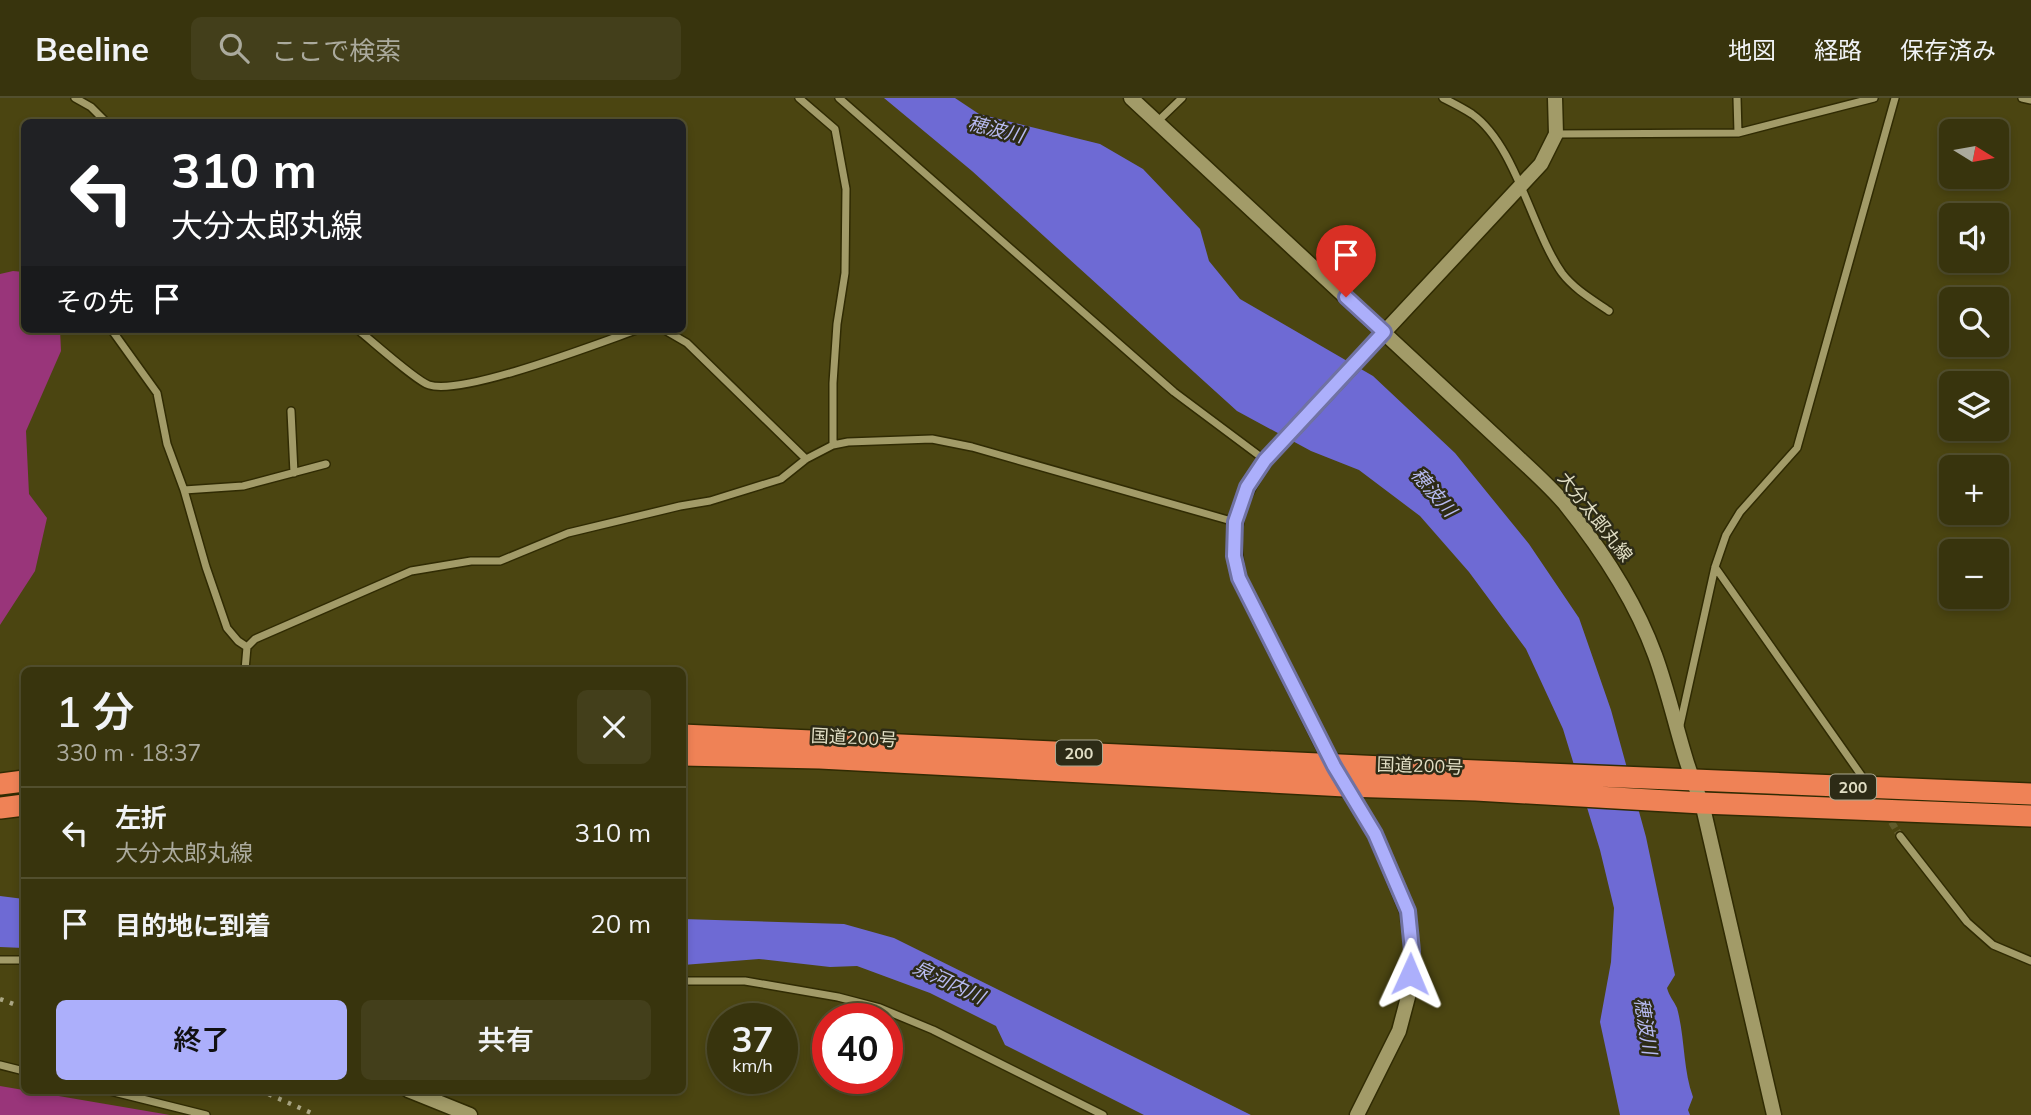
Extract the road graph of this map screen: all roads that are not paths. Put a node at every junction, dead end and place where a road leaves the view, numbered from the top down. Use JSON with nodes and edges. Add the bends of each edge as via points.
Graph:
{"nodes":[{"id":1,"x":75,"y":98,"type":"edge"},
{"id":2,"x":799,"y":98,"type":"edge"},
{"id":3,"x":839,"y":98,"type":"edge"},
{"id":4,"x":1131,"y":98,"type":"edge"},
{"id":5,"x":1182,"y":98,"type":"edge"},
{"id":6,"x":1443,"y":98,"type":"edge"},
{"id":7,"x":1555,"y":98,"type":"edge"},
{"id":8,"x":1737,"y":98,"type":"edge"},
{"id":9,"x":1826,"y":98,"type":"edge"},
{"id":10,"x":1874,"y":98,"type":"edge"},
{"id":11,"x":1895,"y":98,"type":"edge"},
{"id":12,"x":2022,"y":98,"type":"edge"},
{"id":13,"x":2031,"y":100,"type":"edge"},
{"id":14,"x":1826,"y":109,"type":"junction"},
{"id":15,"x":103,"y":119,"type":"edge"},
{"id":16,"x":1157,"y":122,"type":"junction"},
{"id":17,"x":1738,"y":133,"type":"junction"},
{"id":18,"x":1556,"y":134,"type":"junction"},
{"id":19,"x":1521,"y":187,"type":"junction"},
{"id":20,"x":1609,"y":311,"type":"dead end"},
{"id":21,"x":114,"y":333,"type":"edge"},
{"id":22,"x":363,"y":333,"type":"edge"},
{"id":23,"x":627,"y":333,"type":"edge"},
{"id":24,"x":670,"y":333,"type":"edge"},
{"id":25,"x":1380,"y":336,"type":"junction"},
{"id":26,"x":291,"y":411,"type":"dead end"},
{"id":27,"x":833,"y":446,"type":"junction"},
{"id":28,"x":806,"y":459,"type":"junction"},
{"id":29,"x":1265,"y":460,"type":"junction"},
{"id":30,"x":326,"y":464,"type":"dead end"},
{"id":31,"x":294,"y":473,"type":"junction"},
{"id":32,"x":184,"y":490,"type":"junction"},
{"id":33,"x":1235,"y":522,"type":"junction"},
{"id":34,"x":1716,"y":567,"type":"junction"},
{"id":35,"x":247,"y":647,"type":"junction"},
{"id":36,"x":245,"y":667,"type":"edge"},
{"id":37,"x":1679,"y":729,"type":"junction"},
{"id":38,"x":686,"y":735,"type":"edge"},
{"id":39,"x":686,"y":755,"type":"edge"},
{"id":40,"x":1334,"y":766,"type":"junction"},
{"id":41,"x":1861,"y":775,"type":"dead end"},
{"id":42,"x":1476,"y":780,"type":"junction"},
{"id":43,"x":1684,"y":780,"type":"junction"},
{"id":44,"x":21,"y":781,"type":"edge"},
{"id":45,"x":0,"y":784,"type":"edge"},
{"id":46,"x":1345,"y":786,"type":"junction"},
{"id":47,"x":2031,"y":794,"type":"edge"},
{"id":48,"x":1702,"y":803,"type":"junction"},
{"id":49,"x":21,"y":805,"type":"edge"},
{"id":50,"x":0,"y":808,"type":"edge"},
{"id":51,"x":2031,"y":816,"type":"edge"},
{"id":52,"x":1900,"y":836,"type":"tunnel mouth"},
{"id":53,"x":0,"y":960,"type":"edge"},
{"id":54,"x":21,"y":960,"type":"edge"},
{"id":55,"x":2031,"y":961,"type":"edge"},
{"id":56,"x":686,"y":981,"type":"edge"},
{"id":57,"x":0,"y":1065,"type":"edge"},
{"id":58,"x":21,"y":1070,"type":"edge"},
{"id":59,"x":122,"y":1094,"type":"edge"},
{"id":60,"x":418,"y":1094,"type":"edge"},
{"id":61,"x":206,"y":1115,"type":"edge"},
{"id":62,"x":470,"y":1115,"type":"edge"},
{"id":63,"x":1103,"y":1115,"type":"edge"},
{"id":64,"x":1357,"y":1115,"type":"edge"},
{"id":65,"x":1774,"y":1115,"type":"edge"}],
"edges":[{"from":1,"to":15,"type":"street"},
{"from":2,"to":27,"type":"street","via":[[835,129],[846,189]]},
{"from":3,"to":29,"type":"street","via":[[1174,391]]},
{"from":4,"to":16,"type":"main road","name":"大分太郎丸線"},
{"from":5,"to":16,"type":"street"},
{"from":6,"to":19,"type":"street","via":[[1474,115],[1496,140]]},
{"from":7,"to":18,"type":"main road"},
{"from":8,"to":17,"type":"street"},
{"from":9,"to":14,"type":"street"},
{"from":10,"to":14,"type":"street"},
{"from":11,"to":34,"type":"street","via":[[1797,448],[1740,512],[1726,535]]},
{"from":12,"to":13,"type":"street"},
{"from":14,"to":17,"type":"street"},
{"from":16,"to":25,"type":"main road","name":"大分太郎丸線"},
{"from":17,"to":18,"type":"street"},
{"from":18,"to":19,"type":"main road","via":[[1541,164]]},
{"from":19,"to":20,"type":"street","via":[[1563,273],[1574,287]]},
{"from":19,"to":25,"type":"main road"},
{"from":21,"to":32,"type":"street","via":[[157,393],[167,444]]},
{"from":22,"to":23,"type":"street","via":[[426,384],[441,387],[492,378]]},
{"from":24,"to":28,"type":"street","via":[[687,343]]},
{"from":25,"to":29,"type":"main road"},
{"from":25,"to":37,"type":"main road","name":"大分太郎丸線","via":[[1564,503],[1618,576],[1654,653]]},
{"from":26,"to":31,"type":"street"},
{"from":27,"to":28,"type":"street"},
{"from":27,"to":33,"type":"street","via":[[932,439],[972,446]]},
{"from":28,"to":35,"type":"street","via":[[781,479],[710,501],[568,533],[500,561],[411,571],[255,639]]},
{"from":29,"to":33,"type":"main road","via":[[1247,487]]},
{"from":30,"to":31,"type":"street"},
{"from":31,"to":32,"type":"street","via":[[243,486]]},
{"from":32,"to":35,"type":"street","via":[[227,628]]},
{"from":33,"to":40,"type":"main road","via":[[1239,578]]},
{"from":34,"to":37,"type":"street"},
{"from":34,"to":41,"type":"street"},
{"from":35,"to":36,"type":"street"},
{"from":37,"to":43,"type":"main road","name":"大分太郎丸線"},
{"from":38,"to":40,"type":"highway","name":"国道200号","number":"200"},
{"from":39,"to":46,"type":"highway","name":"国道200号","number":"200"},
{"from":40,"to":42,"type":"highway","name":"国道200号","number":"200"},
{"from":40,"to":46,"type":"main road"},
{"from":42,"to":43,"type":"highway","name":"国道200号","number":"200"},
{"from":42,"to":46,"type":"highway","name":"国道200号","number":"200"},
{"from":42,"to":48,"type":"highway","name":"国道200号","number":"200"},
{"from":43,"to":47,"type":"highway","name":"国道200号","number":"200"},
{"from":43,"to":48,"type":"main road","name":"大分太郎丸線"},
{"from":44,"to":45,"type":"highway"},
{"from":46,"to":64,"type":"main road","via":[[1375,834],[1408,911],[1412,951],[1399,1031]]},
{"from":48,"to":51,"type":"highway","name":"国道200号","number":"200"},
{"from":48,"to":65,"type":"main road","name":"大分太郎丸線"},
{"from":49,"to":50,"type":"highway"},
{"from":52,"to":55,"type":"street","via":[[1967,922],[1993,945]]},
{"from":53,"to":54,"type":"street"},
{"from":56,"to":63,"type":"street","via":[[745,981],[880,1009],[933,1030]]},
{"from":57,"to":58,"type":"street"},
{"from":59,"to":61,"type":"street"},
{"from":60,"to":62,"type":"main road"}]}
